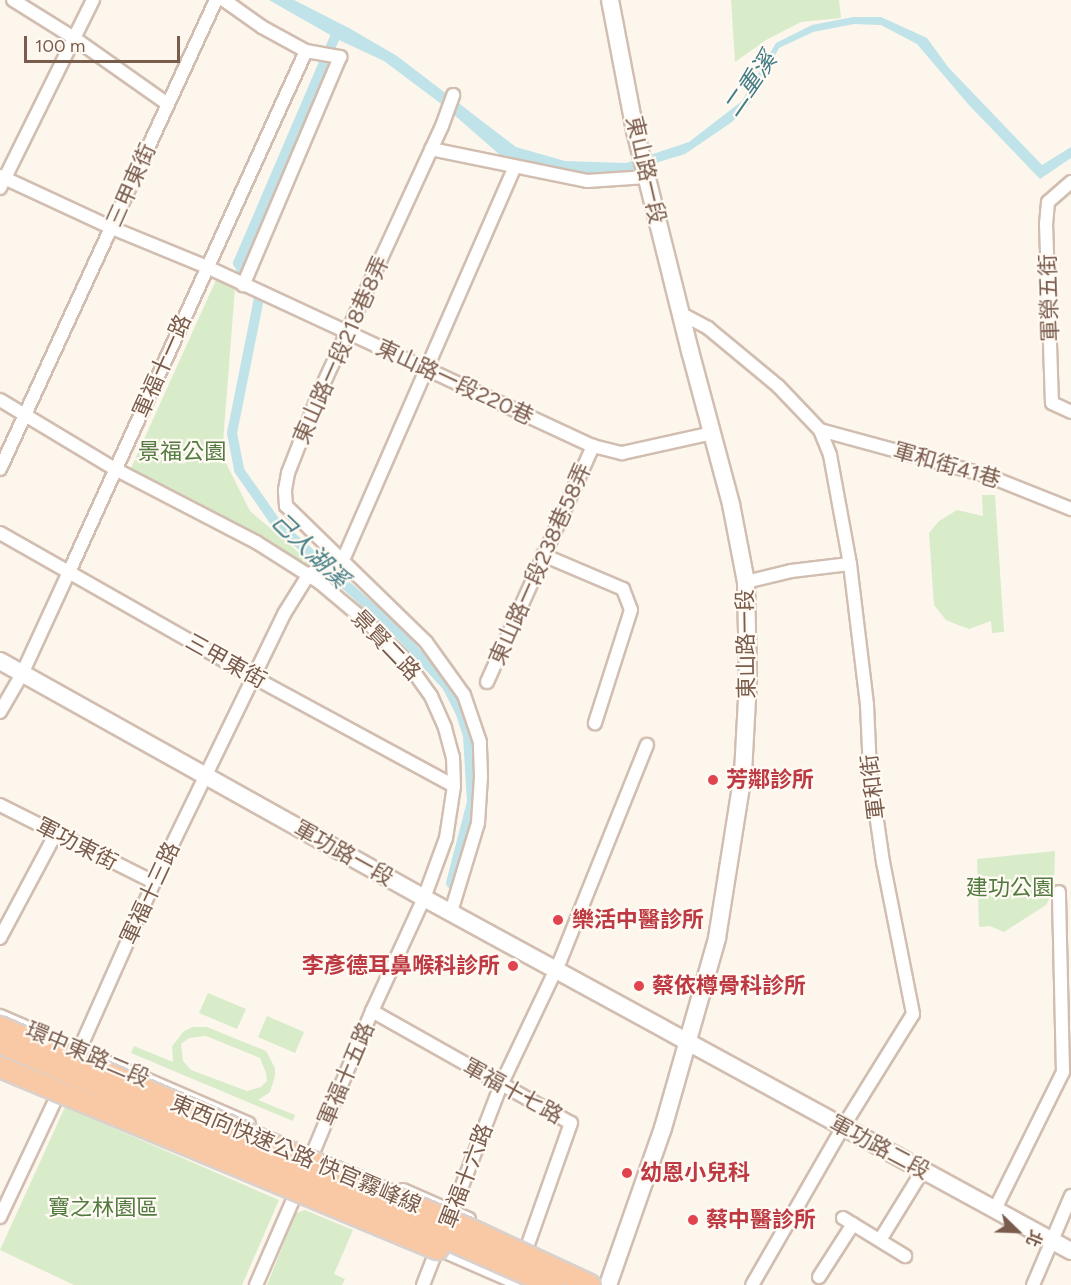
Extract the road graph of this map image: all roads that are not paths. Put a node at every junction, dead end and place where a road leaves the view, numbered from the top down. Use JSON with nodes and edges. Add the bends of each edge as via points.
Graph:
{"nodes":[{"id":1,"x":13,"y":0,"type":"edge"},
{"id":2,"x":93,"y":0,"type":"edge"},
{"id":3,"x":216,"y":0,"type":"edge"},
{"id":4,"x":224,"y":0,"type":"edge"},
{"id":5,"x":610,"y":0,"type":"edge"},
{"id":6,"x":74,"y":38,"type":"junction"},
{"id":7,"x":306,"y":51,"type":"junction"},
{"id":8,"x":453,"y":94,"type":"dead end"},
{"id":9,"x":166,"y":103,"type":"junction"},
{"id":10,"x":431,"y":149,"type":"junction"},
{"id":11,"x":515,"y":167,"type":"junction"},
{"id":12,"x":647,"y":177,"type":"junction"},
{"id":13,"x":2,"y":181,"type":"edge"},
{"id":14,"x":1071,"y":182,"type":"edge"},
{"id":15,"x":112,"y":228,"type":"junction"},
{"id":16,"x":207,"y":267,"type":"junction"},
{"id":17,"x":243,"y":285,"type":"junction"},
{"id":18,"x":680,"y":313,"type":"junction"},
{"id":19,"x":348,"y":333,"type":"junction"},
{"id":20,"x":426,"y":367,"type":"junction"},
{"id":21,"x":0,"y":400,"type":"edge"},
{"id":22,"x":1071,"y":412,"type":"edge"},
{"id":23,"x":24,"y":415,"type":"junction"},
{"id":24,"x":820,"y":430,"type":"junction"},
{"id":25,"x":712,"y":433,"type":"junction"},
{"id":26,"x":593,"y":446,"type":"junction"},
{"id":27,"x":0,"y":469,"type":"edge"},
{"id":28,"x":115,"y":469,"type":"junction"},
{"id":29,"x":1071,"y":509,"type":"edge"},
{"id":30,"x":0,"y":533,"type":"edge"},
{"id":31,"x":543,"y":555,"type":"junction"},
{"id":32,"x":342,"y":560,"type":"junction"},
{"id":33,"x":850,"y":564,"type":"junction"},
{"id":34,"x":69,"y":572,"type":"junction"},
{"id":35,"x":310,"y":574,"type":"junction"},
{"id":36,"x":746,"y":582,"type":"junction"},
{"id":37,"x":0,"y":661,"type":"edge"},
{"id":38,"x":22,"y":674,"type":"junction"},
{"id":39,"x":255,"y":678,"type":"junction"},
{"id":40,"x":487,"y":682,"type":"dead end"},
{"id":41,"x":0,"y":712,"type":"edge"},
{"id":42,"x":595,"y":723,"type":"dead end"},
{"id":43,"x":647,"y":745,"type":"dead end"},
{"id":44,"x":205,"y":776,"type":"junction"},
{"id":45,"x":454,"y":786,"type":"junction"},
{"id":46,"x":0,"y":805,"type":"edge"},
{"id":47,"x":56,"y":833,"type":"junction"},
{"id":48,"x":154,"y":882,"type":"junction"},
{"id":49,"x":1059,"y":892,"type":"dead end"},
{"id":50,"x":424,"y":898,"type":"junction"},
{"id":51,"x":451,"y":912,"type":"junction"},
{"id":52,"x":0,"y":938,"type":"edge"},
{"id":53,"x":556,"y":969,"type":"junction"},
{"id":54,"x":372,"y":1011,"type":"junction"},
{"id":55,"x":0,"y":1016,"type":"edge"},
{"id":56,"x":0,"y":1027,"type":"edge"},
{"id":57,"x":0,"y":1043,"type":"edge"},
{"id":58,"x":689,"y":1043,"type":"junction"},
{"id":59,"x":80,"y":1050,"type":"junction"},
{"id":60,"x":0,"y":1056,"type":"edge"},
{"id":61,"x":0,"y":1067,"type":"edge"},
{"id":62,"x":63,"y":1084,"type":"junction"},
{"id":63,"x":501,"y":1085,"type":"junction"},
{"id":64,"x":153,"y":1122,"type":"junction"},
{"id":65,"x":843,"y":1127,"type":"junction"},
{"id":66,"x":313,"y":1152,"type":"junction"},
{"id":67,"x":923,"y":1170,"type":"junction"},
{"id":68,"x":300,"y":1184,"type":"junction"},
{"id":69,"x":1071,"y":1196,"type":"edge"},
{"id":70,"x":295,"y":1198,"type":"junction"},
{"id":71,"x":995,"y":1209,"type":"junction"},
{"id":72,"x":452,"y":1211,"type":"junction"},
{"id":73,"x":0,"y":1217,"type":"edge"},
{"id":74,"x":880,"y":1240,"type":"junction"},
{"id":75,"x":1052,"y":1241,"type":"junction"},
{"id":76,"x":527,"y":1247,"type":"junction"},
{"id":77,"x":438,"y":1249,"type":"junction"},
{"id":78,"x":1071,"y":1251,"type":"edge"},
{"id":79,"x":905,"y":1256,"type":"dead end"},
{"id":80,"x":819,"y":1277,"type":"dead end"},
{"id":81,"x":256,"y":1285,"type":"edge"},
{"id":82,"x":423,"y":1285,"type":"edge"},
{"id":83,"x":521,"y":1285,"type":"edge"},
{"id":84,"x":552,"y":1285,"type":"edge"},
{"id":85,"x":590,"y":1285,"type":"edge"},
{"id":86,"x":602,"y":1285,"type":"edge"},
{"id":87,"x":608,"y":1285,"type":"edge"},
{"id":88,"x":752,"y":1285,"type":"edge"},
{"id":89,"x":1033,"y":1285,"type":"edge"}],
"edges":[{"from":1,"to":6,"type":"street"},
{"from":2,"to":6,"type":"street"},
{"from":3,"to":9,"type":"street","name":"三甲東街"},
{"from":4,"to":7,"type":"street"},
{"from":5,"to":12,"type":"main road","name":"東山路一段"},
{"from":6,"to":9,"type":"street"},
{"from":6,"to":13,"type":"street"},
{"from":7,"to":16,"type":"street","name":"軍福十一路"},
{"from":7,"to":17,"type":"street","via":[[340,57]]},
{"from":8,"to":10,"type":"street","name":"東山路一段218巷8弄"},
{"from":9,"to":15,"type":"street","name":"三甲東街"},
{"from":10,"to":11,"type":"street"},
{"from":10,"to":19,"type":"street","name":"東山路一段218巷8弄"},
{"from":11,"to":12,"type":"street","via":[[587,181]]},
{"from":11,"to":20,"type":"street"},
{"from":12,"to":18,"type":"main road","name":"東山路一段"},
{"from":13,"to":15,"type":"street","name":"東山路一段220巷"},
{"from":14,"to":22,"type":"street","name":"軍榮五街","via":[[1048,202],[1046,223],[1052,403]]},
{"from":15,"to":16,"type":"street","name":"東山路一段220巷"},
{"from":15,"to":23,"type":"street","name":"三甲東街"},
{"from":16,"to":17,"type":"street","name":"東山路一段220巷"},
{"from":16,"to":28,"type":"street","name":"軍福十一路"},
{"from":17,"to":19,"type":"street","name":"東山路一段220巷"},
{"from":18,"to":24,"type":"street","name":"軍和街","via":[[708,328],[778,386]]},
{"from":18,"to":25,"type":"main road","name":"東山路一段"},
{"from":19,"to":20,"type":"street","name":"東山路一段220巷"},
{"from":19,"to":32,"type":"street","name":"東山路一段218巷8弄","via":[[321,389],[285,490],[286,506]]},
{"from":20,"to":26,"type":"street","name":"東山路一段220巷"},
{"from":20,"to":32,"type":"street"},
{"from":21,"to":23,"type":"street","name":"景賢二路"},
{"from":23,"to":27,"type":"street","name":"三甲東街"},
{"from":23,"to":28,"type":"street","name":"景賢二路"},
{"from":24,"to":29,"type":"street","name":"軍和街41巷","via":[[986,475]]},
{"from":24,"to":33,"type":"street","name":"軍和街","via":[[837,484]]},
{"from":25,"to":26,"type":"street","name":"東山路一段220巷","via":[[622,453]]},
{"from":25,"to":36,"type":"main road","name":"東山路一段"},
{"from":26,"to":31,"type":"street","name":"東山路一段238巷58弄"},
{"from":28,"to":34,"type":"street","name":"軍福十一路"},
{"from":28,"to":35,"type":"street","name":"景賢二路"},
{"from":30,"to":34,"type":"street","name":"三甲東街"},
{"from":31,"to":40,"type":"street","name":"東山路一段238巷58弄"},
{"from":31,"to":42,"type":"street","via":[[623,589],[631,610]]},
{"from":32,"to":35,"type":"street"},
{"from":32,"to":51,"type":"street","name":"東山路一段218巷8弄","via":[[426,642],[464,695],[480,742],[477,823]]},
{"from":33,"to":36,"type":"street","via":[[791,571]]},
{"from":33,"to":65,"type":"street","name":"軍和街","via":[[867,705],[870,772],[913,1014]]},
{"from":34,"to":38,"type":"street","name":"軍福十一路"},
{"from":34,"to":39,"type":"street","name":"三甲東街"},
{"from":35,"to":39,"type":"street","name":"軍福十三路","via":[[284,614]]},
{"from":35,"to":45,"type":"street","name":"景賢二路","via":[[368,622],[421,680],[445,728],[453,757]]},
{"from":36,"to":58,"type":"main road","name":"東山路一段","via":[[748,680],[743,773],[717,938]]},
{"from":37,"to":38,"type":"main road","name":"軍功路一段"},
{"from":38,"to":41,"type":"street","name":"軍福十一路"},
{"from":38,"to":44,"type":"main road","name":"軍功路一段"},
{"from":39,"to":44,"type":"street","name":"軍福十三路"},
{"from":39,"to":45,"type":"street","name":"三甲東街"},
{"from":43,"to":53,"type":"street","name":"軍福十六路"},
{"from":44,"to":48,"type":"street","name":"軍福十三路"},
{"from":44,"to":50,"type":"main road","name":"軍功路一段"},
{"from":45,"to":50,"type":"street","name":"景賢二路","via":[[446,838]]},
{"from":46,"to":47,"type":"street","name":"軍功東街"},
{"from":47,"to":48,"type":"street","name":"軍功東街"},
{"from":47,"to":52,"type":"street"},
{"from":48,"to":59,"type":"street","name":"軍福十三路"},
{"from":49,"to":71,"type":"street","via":[[1064,1072]]},
{"from":50,"to":51,"type":"main road","name":"軍功路一段"},
{"from":50,"to":54,"type":"street","name":"軍福十五路"},
{"from":51,"to":53,"type":"main road","name":"軍功路一段"},
{"from":53,"to":58,"type":"main road","name":"軍功路一段"},
{"from":53,"to":63,"type":"street","name":"軍福十六路"},
{"from":54,"to":63,"type":"street","name":"軍福十七路"},
{"from":54,"to":66,"type":"street","name":"軍福十五路"},
{"from":55,"to":59,"type":"street","name":"環中東路二段"},
{"from":56,"to":85,"type":"highway","name":"東西向快速公路 快官霧峰線","bridge":true,"via":[[468,1228]]},
{"from":57,"to":84,"type":"highway","name":"東西向快速公路 快官霧峰線","bridge":true},
{"from":58,"to":65,"type":"main road","name":"軍功路二段"},
{"from":58,"to":87,"type":"main road","name":"東山路一段"},
{"from":59,"to":62,"type":"street","name":"軍福十三路"},
{"from":59,"to":66,"type":"street","name":"環中東路二段"},
{"from":60,"to":62,"type":"street","name":"環中東路二段"},
{"from":61,"to":77,"type":"highway","bridge":true},
{"from":62,"to":64,"type":"street","name":"環中東路二段"},
{"from":62,"to":73,"type":"street","name":"軍福十三路"},
{"from":63,"to":72,"type":"street","name":"軍福十六路"},
{"from":63,"to":76,"type":"street","name":"軍福十七路","via":[[571,1123]]},
{"from":64,"to":68,"type":"street","name":"環中東路二段"},
{"from":64,"to":70,"type":"street","name":"環中東路二段","via":[[214,1159]]},
{"from":65,"to":67,"type":"main road","name":"軍功路二段"},
{"from":65,"to":88,"type":"street","name":"軍和街"},
{"from":66,"to":68,"type":"street","name":"軍福十五路"},
{"from":66,"to":72,"type":"street","name":"環中東路二段"},
{"from":67,"to":71,"type":"main road","name":"軍功路二段"},
{"from":67,"to":74,"type":"street"},
{"from":68,"to":70,"type":"street","name":"軍福十五路"},
{"from":68,"to":77,"type":"street","name":"環中東路二段","via":[[399,1226]]},
{"from":69,"to":75,"type":"street"},
{"from":70,"to":77,"type":"street","name":"環中東路二段","via":[[394,1239]]},
{"from":70,"to":81,"type":"street","name":"軍福十五路"},
{"from":71,"to":75,"type":"main road","name":"軍功路二段"},
{"from":72,"to":76,"type":"street","name":"環中東路二段"},
{"from":72,"to":77,"type":"street","name":"軍福十六路"},
{"from":74,"to":79,"type":"street"},
{"from":74,"to":80,"type":"street","via":[[848,1221]]},
{"from":75,"to":78,"type":"main road","name":"軍功路二段"},
{"from":75,"to":89,"type":"street"},
{"from":76,"to":86,"type":"street","name":"環中東路二段"},
{"from":77,"to":82,"type":"street","name":"軍福十六路"},
{"from":77,"to":83,"type":"street","name":"環中東路二段"}]}
